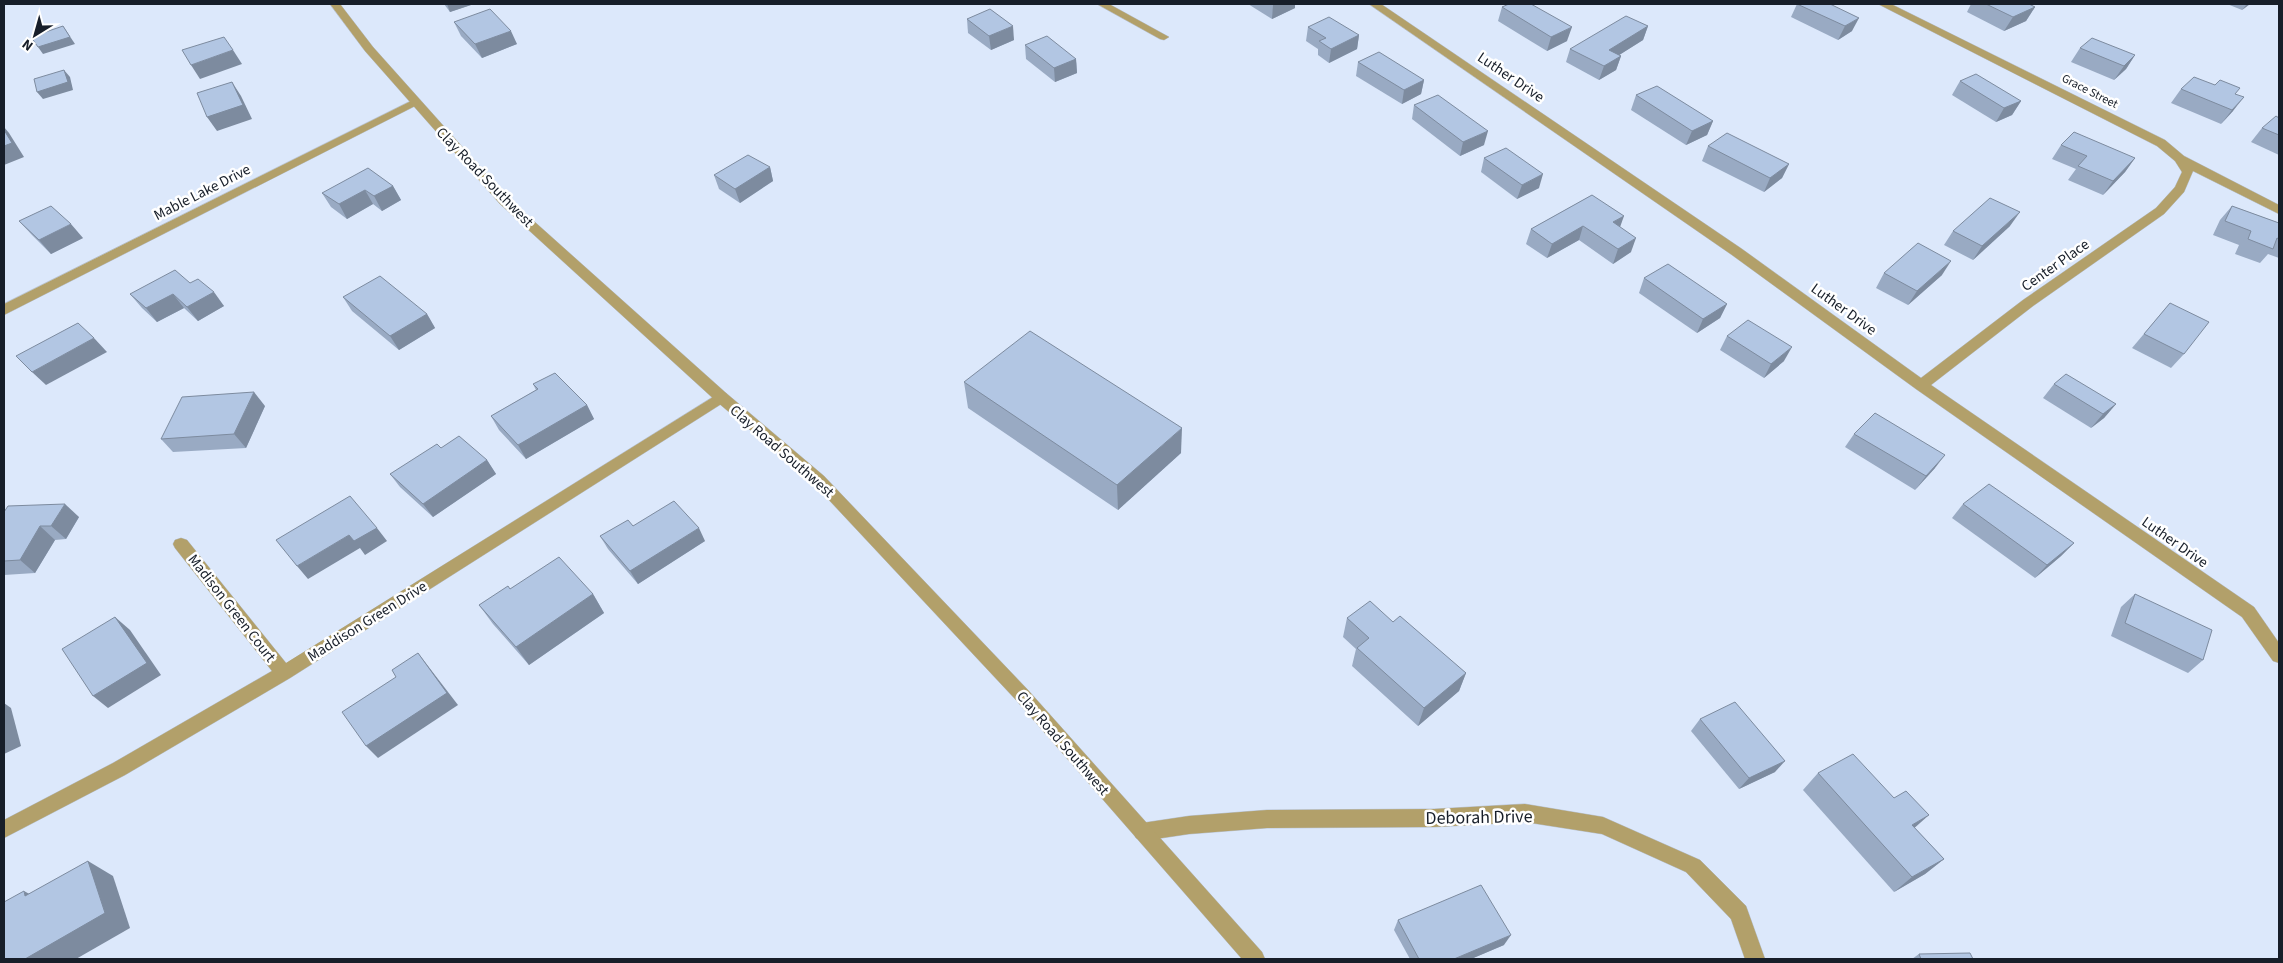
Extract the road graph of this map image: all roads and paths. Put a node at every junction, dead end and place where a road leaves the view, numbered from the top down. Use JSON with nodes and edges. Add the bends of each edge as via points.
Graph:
{"nodes":[{"id":1,"x":335,"y":4,"type":"edge"},
{"id":2,"x":1102,"y":4,"type":"edge"},
{"id":3,"x":1374,"y":4,"type":"edge"},
{"id":4,"x":1884,"y":4,"type":"edge"},
{"id":5,"x":1164,"y":38,"type":"dead end"},
{"id":6,"x":415,"y":102,"type":"junction"},
{"id":7,"x":2180,"y":159,"type":"junction"},
{"id":8,"x":2279,"y":210,"type":"edge"},
{"id":9,"x":4,"y":310,"type":"edge"},
{"id":10,"x":1921,"y":385,"type":"junction"},
{"id":11,"x":721,"y":397,"type":"junction"},
{"id":12,"x":181,"y":544,"type":"dead end"},
{"id":13,"x":2279,"y":656,"type":"edge"},
{"id":14,"x":284,"y":673,"type":"junction"},
{"id":15,"x":4,"y":829,"type":"edge"},
{"id":16,"x":1142,"y":832,"type":"junction"},
{"id":17,"x":1255,"y":959,"type":"edge"},
{"id":18,"x":1755,"y":959,"type":"edge"}],
"edges":[{"from":1,"to":6,"type":"street","name":"Clay Road Southwest"},
{"from":2,"to":5,"type":"street"},
{"from":3,"to":10,"type":"street","name":"Luther Drive","via":[[1737,252]]},
{"from":4,"to":7,"type":"street","name":"Grace Street","via":[[2162,143]]},
{"from":6,"to":9,"type":"street","name":"Mable Lake Drive"},
{"from":6,"to":11,"type":"street","name":"Clay Road Southwest","via":[[504,201]]},
{"from":7,"to":8,"type":"street","name":"Grace Street"},
{"from":7,"to":10,"type":"street","name":"Center Place","via":[[2188,172],[2180,189],[2160,211],[2028,303]]},
{"from":10,"to":13,"type":"street","name":"Luther Drive","via":[[2248,612]]},
{"from":11,"to":14,"type":"street","name":"Maddison Green Drive"},
{"from":11,"to":16,"type":"street","name":"Clay Road Southwest","via":[[819,480],[1022,695]]},
{"from":12,"to":14,"type":"street","name":"Madison Green Court"},
{"from":14,"to":15,"type":"street","name":"Maddison Green Drive","via":[[119,769]]},
{"from":16,"to":17,"type":"street","name":"Clay Road Southwest"},
{"from":16,"to":18,"type":"street","name":"Deborah Drive","via":[[1267,819],[1434,818],[1525,813],[1603,826],[1693,866],[1739,913]]}]}
